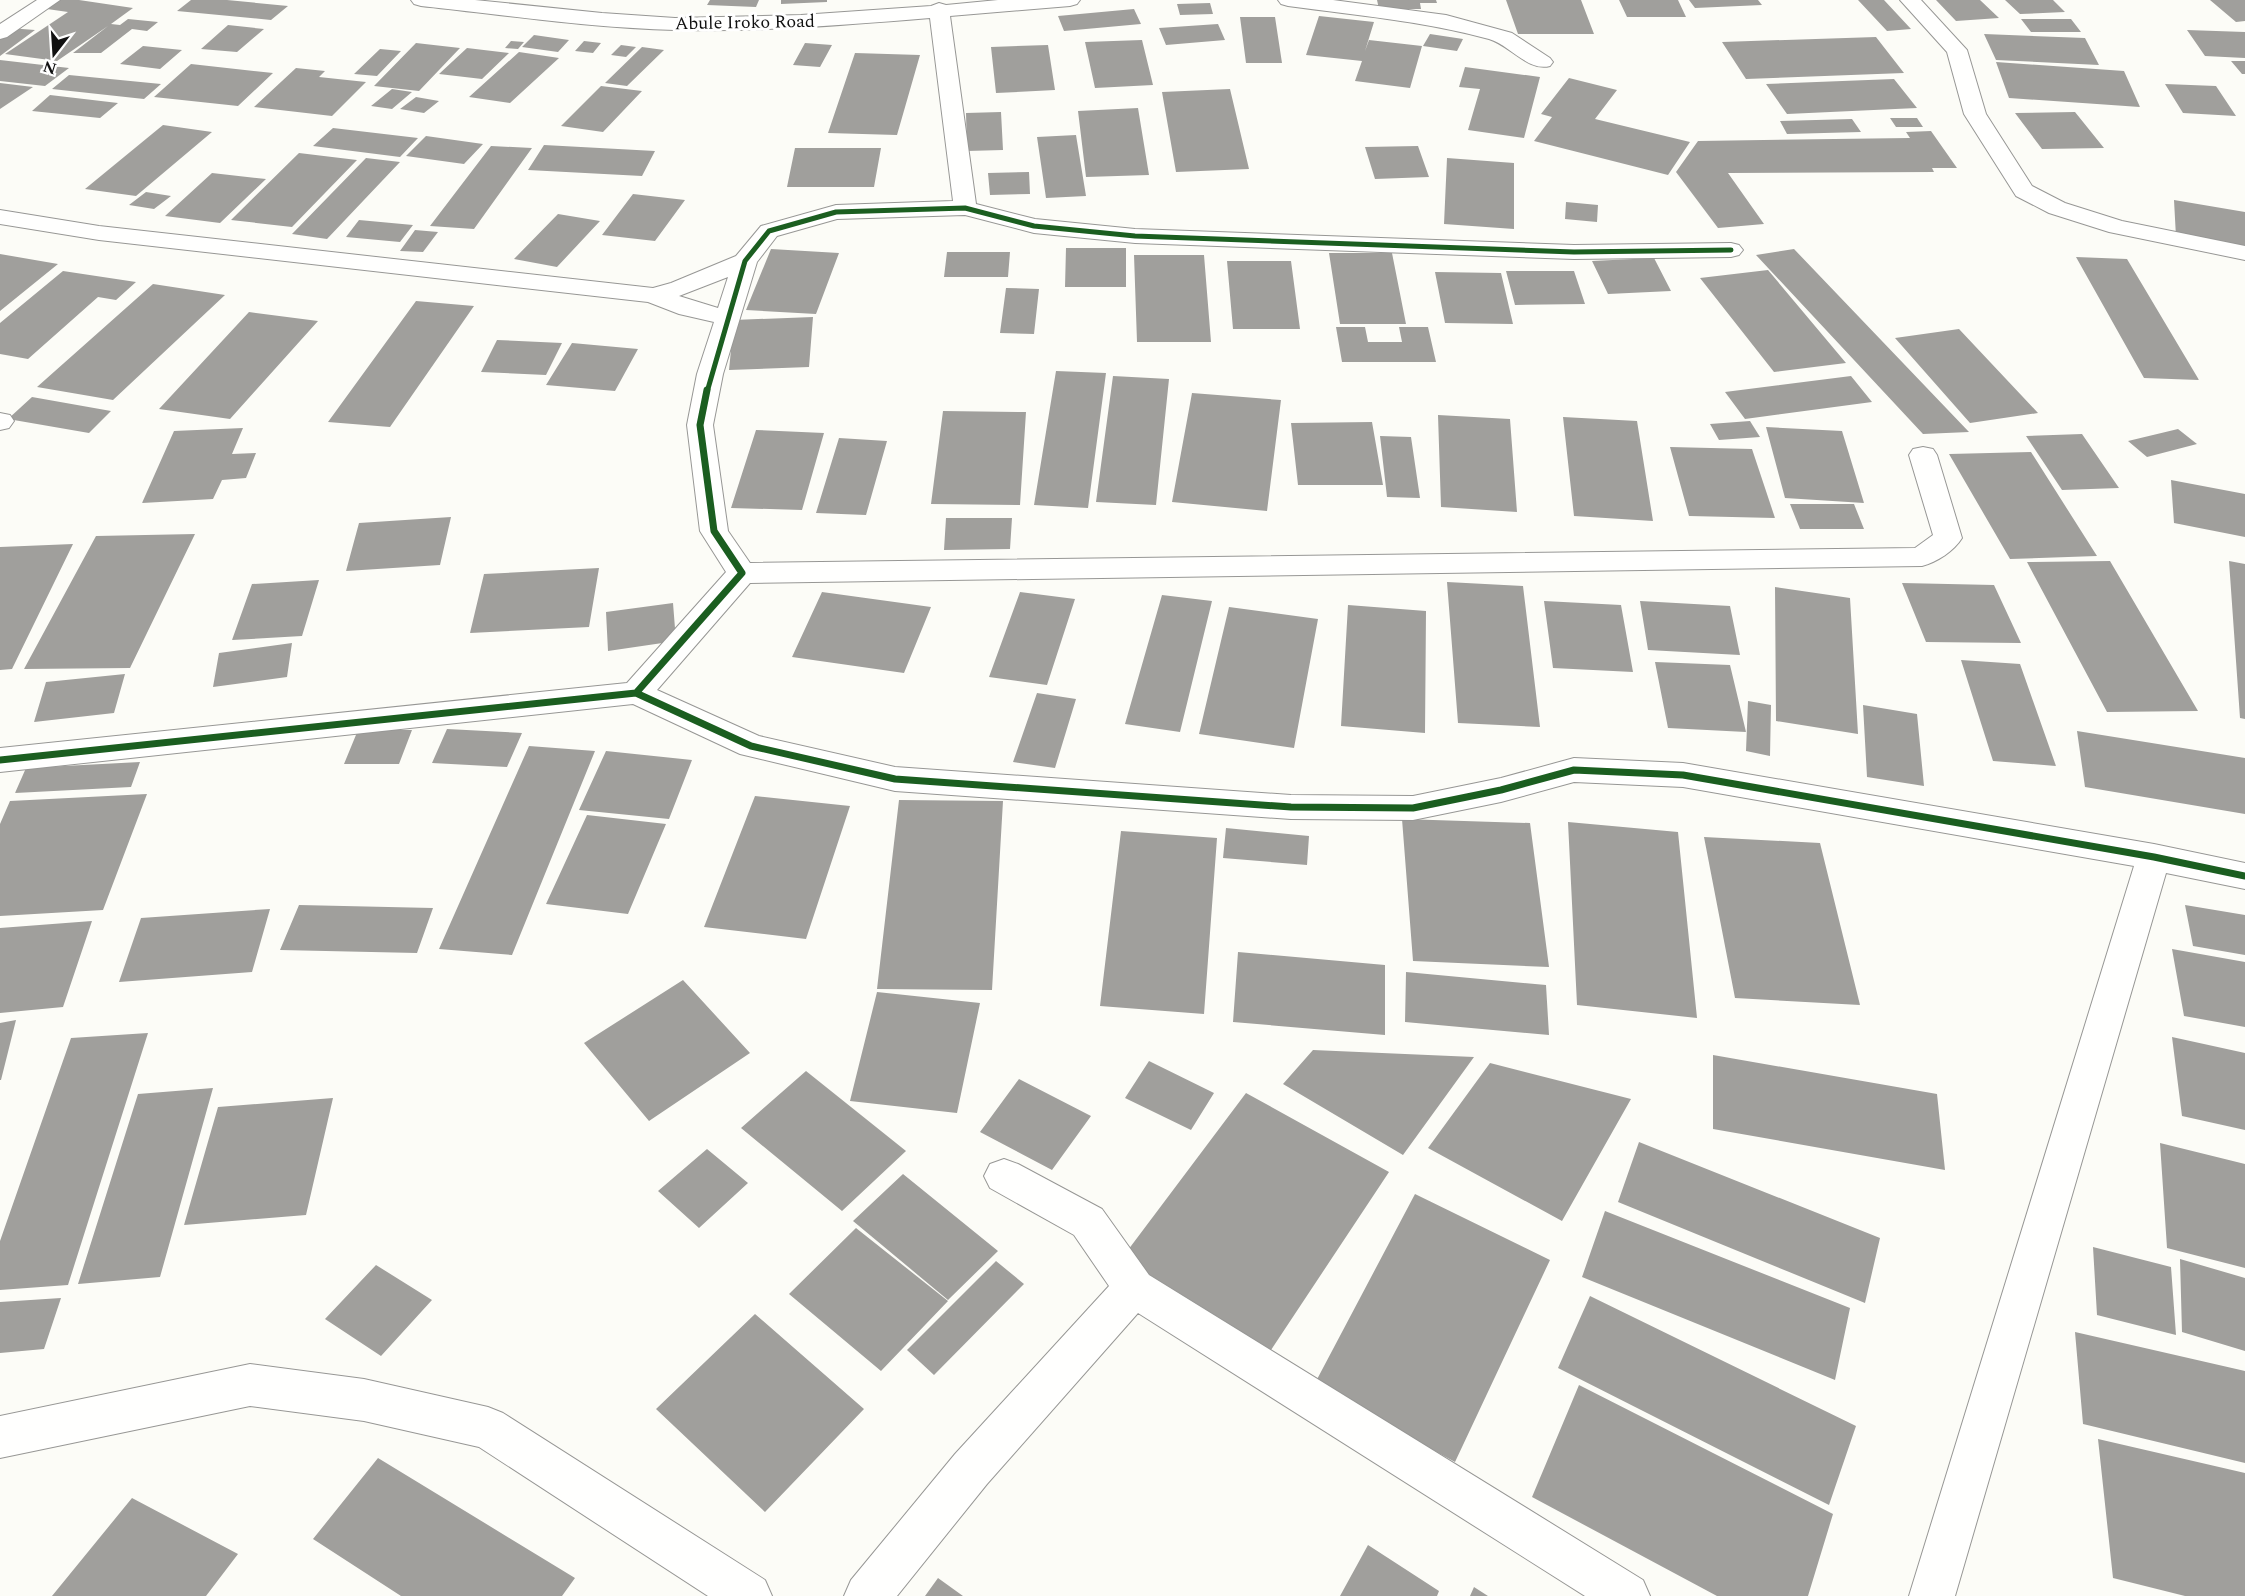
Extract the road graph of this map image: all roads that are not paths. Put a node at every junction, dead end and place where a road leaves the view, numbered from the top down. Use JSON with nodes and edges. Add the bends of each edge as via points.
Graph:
{"nodes":[{"id":1,"x":50,"y":0,"type":"edge"},
{"id":2,"x":421,"y":0,"type":"edge"},
{"id":3,"x":1070,"y":0,"type":"edge"},
{"id":4,"x":1288,"y":0,"type":"edge"},
{"id":5,"x":1910,"y":0,"type":"edge"},
{"id":6,"x":990,"y":3,"type":"edge"},
{"id":7,"x":939,"y":9,"type":"junction"},
{"id":8,"x":0,"y":33,"type":"edge"},
{"id":9,"x":1543,"y":62,"type":"dead end"},
{"id":10,"x":965,"y":208,"type":"junction"},
{"id":11,"x":0,"y":217,"type":"edge"},
{"id":12,"x":1731,"y":250,"type":"dead end"},
{"id":13,"x":2245,"y":253,"type":"edge"},
{"id":14,"x":745,"y":261,"type":"junction"},
{"id":15,"x":653,"y":295,"type":"junction"},
{"id":16,"x":727,"y":317,"type":"junction"},
{"id":17,"x":1923,"y":454,"type":"dead end"},
{"id":18,"x":742,"y":573,"type":"junction"},
{"id":19,"x":636,"y":693,"type":"junction"},
{"id":20,"x":0,"y":760,"type":"edge"},
{"id":21,"x":2154,"y":857,"type":"junction"},
{"id":22,"x":2245,"y":876,"type":"edge"},
{"id":23,"x":1004,"y":1176,"type":"dead end"},
{"id":24,"x":1134,"y":1288,"type":"junction"},
{"id":25,"x":0,"y":1437,"type":"edge"},
{"id":26,"x":749,"y":1596,"type":"edge"},
{"id":27,"x":867,"y":1596,"type":"edge"},
{"id":28,"x":1627,"y":1596,"type":"edge"},
{"id":29,"x":1932,"y":1596,"type":"edge"}],
"edges":[{"from":1,"to":8,"type":"street"},
{"from":2,"to":7,"type":"street","name":"Abule Iroko Road","via":[[632,23],[850,20]]},
{"from":3,"to":6,"type":"street","name":"Abule Iroko Road"},
{"from":4,"to":9,"type":"street","via":[[1446,21],[1505,37]]},
{"from":5,"to":13,"type":"street","via":[[1957,50],[1975,114],[2024,191],[2057,208],[2117,227]]},
{"from":6,"to":7,"type":"street","name":"Abule Iroko Road"},
{"from":7,"to":10,"type":"street"},
{"from":10,"to":12,"type":"street","via":[[1034,226],[1135,236],[1574,252]]},
{"from":10,"to":14,"type":"street","via":[[836,212],[770,231]]},
{"from":11,"to":15,"type":"street","via":[[99,233]]},
{"from":14,"to":15,"type":"street","via":[[679,289]]},
{"from":14,"to":16,"type":"street"},
{"from":15,"to":16,"type":"street","via":[[688,309]]},
{"from":16,"to":18,"type":"street","via":[[700,425],[714,531]]},
{"from":17,"to":18,"type":"street","via":[[1948,538],[1922,557]]},
{"from":18,"to":19,"type":"street"},
{"from":19,"to":20,"type":"street"},
{"from":19,"to":21,"type":"street","via":[[751,746],[895,779],[1279,806],[1413,808],[1574,770],[1683,775]]},
{"from":21,"to":22,"type":"street"},
{"from":21,"to":29,"type":"street"},
{"from":23,"to":24,"type":"street","via":[[1088,1222]]},
{"from":24,"to":27,"type":"street","via":[[971,1469]]},
{"from":24,"to":28,"type":"street"},
{"from":25,"to":26,"type":"street","via":[[250,1385],[364,1400],[488,1428]]}]}
